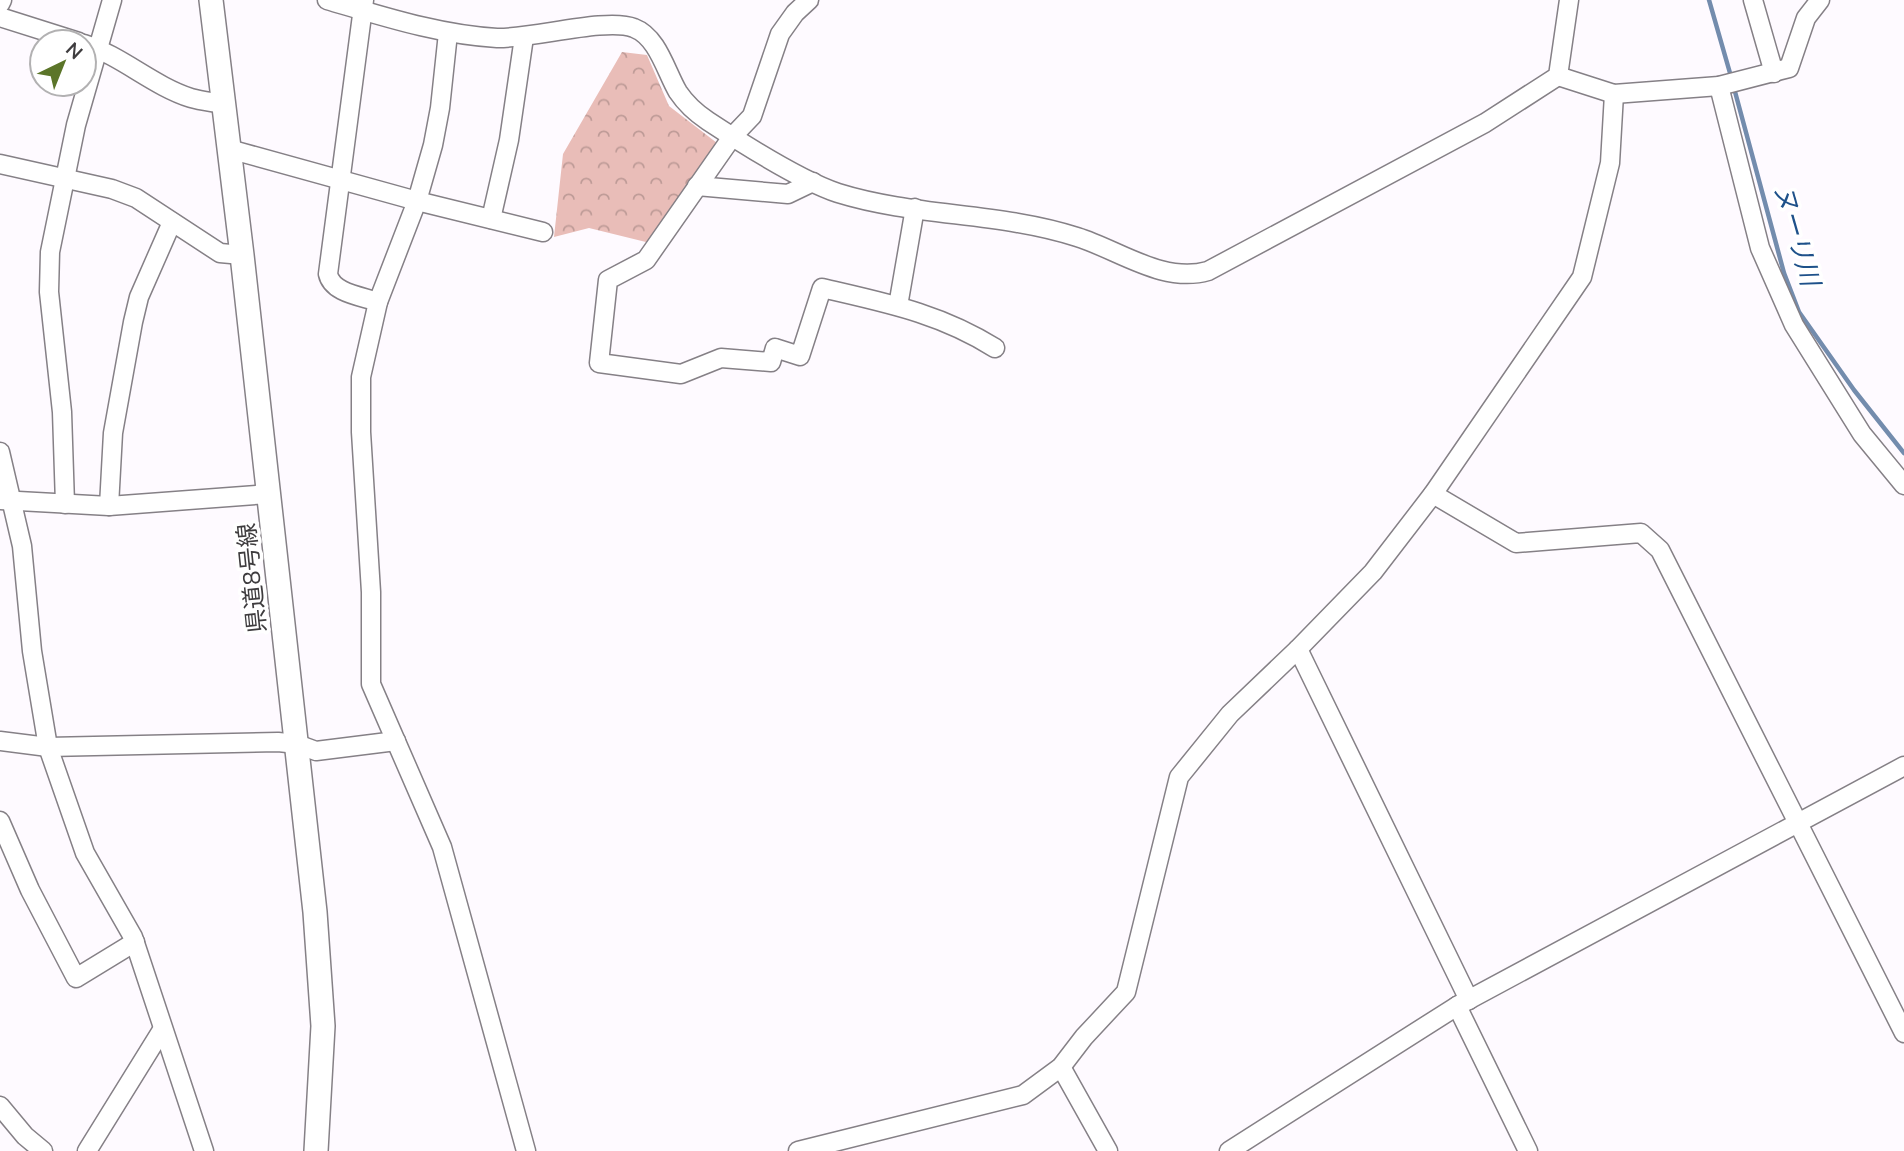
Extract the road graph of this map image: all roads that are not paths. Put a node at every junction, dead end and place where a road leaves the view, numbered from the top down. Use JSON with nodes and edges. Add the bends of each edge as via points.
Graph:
{"nodes":[{"id":1,"x":112,"y":0,"type":"edge"},
{"id":2,"x":211,"y":0,"type":"edge"},
{"id":3,"x":327,"y":0,"type":"edge"},
{"id":4,"x":809,"y":0,"type":"edge"},
{"id":5,"x":1569,"y":0,"type":"edge"},
{"id":6,"x":1753,"y":0,"type":"edge"},
{"id":7,"x":1820,"y":0,"type":"edge"},
{"id":8,"x":363,"y":5,"type":"edge"},
{"id":9,"x":0,"y":17,"type":"edge"},
{"id":10,"x":35,"y":28,"type":"edge"},
{"id":11,"x":98,"y":31,"type":"edge"},
{"id":12,"x":448,"y":33,"type":"junction"},
{"id":13,"x":524,"y":37,"type":"junction"},
{"id":14,"x":98,"y":50,"type":"edge"},
{"id":15,"x":1771,"y":73,"type":"junction"},
{"id":16,"x":1558,"y":76,"type":"junction"},
{"id":17,"x":1724,"y":85,"type":"junction"},
{"id":18,"x":1614,"y":94,"type":"junction"},
{"id":19,"x":81,"y":98,"type":"edge"},
{"id":20,"x":223,"y":104,"type":"junction"},
{"id":21,"x":733,"y":136,"type":"junction"},
{"id":22,"x":229,"y":149,"type":"junction"},
{"id":23,"x":0,"y":164,"type":"edge"},
{"id":24,"x":65,"y":177,"type":"junction"},
{"id":25,"x":341,"y":179,"type":"junction"},
{"id":26,"x":813,"y":182,"type":"junction"},
{"id":27,"x":696,"y":186,"type":"junction"},
{"id":28,"x":418,"y":201,"type":"junction"},
{"id":29,"x":915,"y":208,"type":"junction"},
{"id":30,"x":491,"y":219,"type":"junction"},
{"id":31,"x":172,"y":222,"type":"junction"},
{"id":32,"x":543,"y":232,"type":"dead end"},
{"id":33,"x":242,"y":255,"type":"junction"},
{"id":34,"x":377,"y":302,"type":"junction"},
{"id":35,"x":898,"y":306,"type":"junction"},
{"id":36,"x":995,"y":348,"type":"dead end"},
{"id":37,"x":0,"y":452,"type":"edge"},
{"id":38,"x":1904,"y":485,"type":"edge"},
{"id":39,"x":268,"y":494,"type":"junction"},
{"id":40,"x":1433,"y":494,"type":"junction"},
{"id":41,"x":6,"y":501,"type":"edge"},
{"id":42,"x":65,"y":504,"type":"junction"},
{"id":43,"x":109,"y":506,"type":"junction"},
{"id":44,"x":1298,"y":649,"type":"junction"},
{"id":45,"x":0,"y":741,"type":"edge"},
{"id":46,"x":396,"y":741,"type":"junction"},
{"id":47,"x":297,"y":744,"type":"junction"},
{"id":48,"x":48,"y":747,"type":"junction"},
{"id":49,"x":1904,"y":766,"type":"edge"},
{"id":50,"x":0,"y":821,"type":"edge"},
{"id":51,"x":1798,"y":822,"type":"junction"},
{"id":52,"x":135,"y":942,"type":"junction"},
{"id":53,"x":1463,"y":1003,"type":"junction"},
{"id":54,"x":162,"y":1030,"type":"junction"},
{"id":55,"x":1904,"y":1033,"type":"edge"},
{"id":56,"x":1061,"y":1067,"type":"junction"},
{"id":57,"x":0,"y":1106,"type":"edge"},
{"id":58,"x":43,"y":1151,"type":"edge"},
{"id":59,"x":87,"y":1151,"type":"edge"},
{"id":60,"x":204,"y":1151,"type":"edge"},
{"id":61,"x":316,"y":1151,"type":"edge"},
{"id":62,"x":526,"y":1151,"type":"edge"},
{"id":63,"x":798,"y":1151,"type":"edge"},
{"id":64,"x":1108,"y":1151,"type":"edge"},
{"id":65,"x":1229,"y":1151,"type":"edge"},
{"id":66,"x":1528,"y":1151,"type":"edge"}],
"edges":[{"from":1,"to":11,"type":"street"},
{"from":2,"to":20,"type":"main road","name":"県道8号線"},
{"from":3,"to":8,"type":"street"},
{"from":4,"to":21,"type":"street","via":[[780,34],[755,111]]},
{"from":5,"to":16,"type":"street"},
{"from":6,"to":15,"type":"street"},
{"from":7,"to":15,"type":"street","via":[[1806,18],[1789,68]]},
{"from":8,"to":12,"type":"street"},
{"from":8,"to":25,"type":"street"},
{"from":9,"to":10,"type":"street"},
{"from":12,"to":13,"type":"street"},
{"from":12,"to":28,"type":"street","via":[[439,117]]},
{"from":13,"to":21,"type":"street","via":[[609,25],[637,29],[651,42],[688,105]]},
{"from":13,"to":30,"type":"street","via":[[509,141]]},
{"from":14,"to":20,"type":"street","via":[[193,99]]},
{"from":15,"to":17,"type":"street"},
{"from":16,"to":18,"type":"street"},
{"from":16,"to":29,"type":"street","via":[[1485,123],[1198,274],[1167,272],[1058,232]]},
{"from":17,"to":18,"type":"street"},
{"from":17,"to":38,"type":"street","via":[[1760,248],[1794,325],[1862,434]]},
{"from":18,"to":40,"type":"street","via":[[1610,163],[1582,277]]},
{"from":19,"to":24,"type":"street"},
{"from":20,"to":22,"type":"main road","name":"県道8号線"},
{"from":21,"to":26,"type":"street"},
{"from":21,"to":27,"type":"street"},
{"from":22,"to":25,"type":"street"},
{"from":22,"to":33,"type":"main road","name":"県道8号線"},
{"from":23,"to":24,"type":"street"},
{"from":24,"to":31,"type":"street","via":[[136,198]]},
{"from":24,"to":42,"type":"street","via":[[48,273],[62,412]]},
{"from":25,"to":28,"type":"street"},
{"from":25,"to":34,"type":"street","via":[[328,279],[337,288]]},
{"from":26,"to":27,"type":"street","via":[[788,194]]},
{"from":26,"to":29,"type":"street","via":[[856,197]]},
{"from":27,"to":35,"type":"street","via":[[646,260],[608,280],[599,363],[681,374],[721,358],[771,362],[775,348],[800,356],[822,288]]},
{"from":28,"to":30,"type":"street"},
{"from":28,"to":34,"type":"street"},
{"from":29,"to":35,"type":"street"},
{"from":30,"to":32,"type":"street"},
{"from":31,"to":33,"type":"street","via":[[220,253]]},
{"from":31,"to":43,"type":"street","via":[[133,322],[113,433]]},
{"from":33,"to":39,"type":"main road","name":"県道8号線"},
{"from":34,"to":46,"type":"street","via":[[361,377],[371,592],[370,684]]},
{"from":35,"to":36,"type":"street","via":[[948,322]]},
{"from":37,"to":41,"type":"street"},
{"from":39,"to":43,"type":"street"},
{"from":39,"to":47,"type":"main road","name":"県道8号線"},
{"from":40,"to":44,"type":"street","via":[[1373,572]]},
{"from":40,"to":51,"type":"street","via":[[1516,543],[1641,533],[1660,550]]},
{"from":41,"to":42,"type":"street"},
{"from":41,"to":48,"type":"street","via":[[22,546],[32,651]]},
{"from":42,"to":43,"type":"street"},
{"from":44,"to":53,"type":"street"},
{"from":44,"to":56,"type":"street","via":[[1230,714],[1179,777],[1126,992]]},
{"from":45,"to":48,"type":"street"},
{"from":46,"to":47,"type":"street","via":[[316,751]]},
{"from":46,"to":62,"type":"street","via":[[442,847]]},
{"from":47,"to":48,"type":"street"},
{"from":47,"to":61,"type":"main road","name":"県道8号線","via":[[323,1026]]},
{"from":48,"to":52,"type":"street","via":[[85,853]]},
{"from":49,"to":51,"type":"street"},
{"from":50,"to":52,"type":"street","via":[[76,978]]},
{"from":51,"to":53,"type":"street"},
{"from":51,"to":55,"type":"street"},
{"from":52,"to":54,"type":"street"},
{"from":53,"to":65,"type":"street"},
{"from":53,"to":66,"type":"street"},
{"from":54,"to":59,"type":"street"},
{"from":54,"to":60,"type":"street"},
{"from":56,"to":63,"type":"street","via":[[1023,1095]]},
{"from":56,"to":64,"type":"street"},
{"from":57,"to":58,"type":"street"}]}
